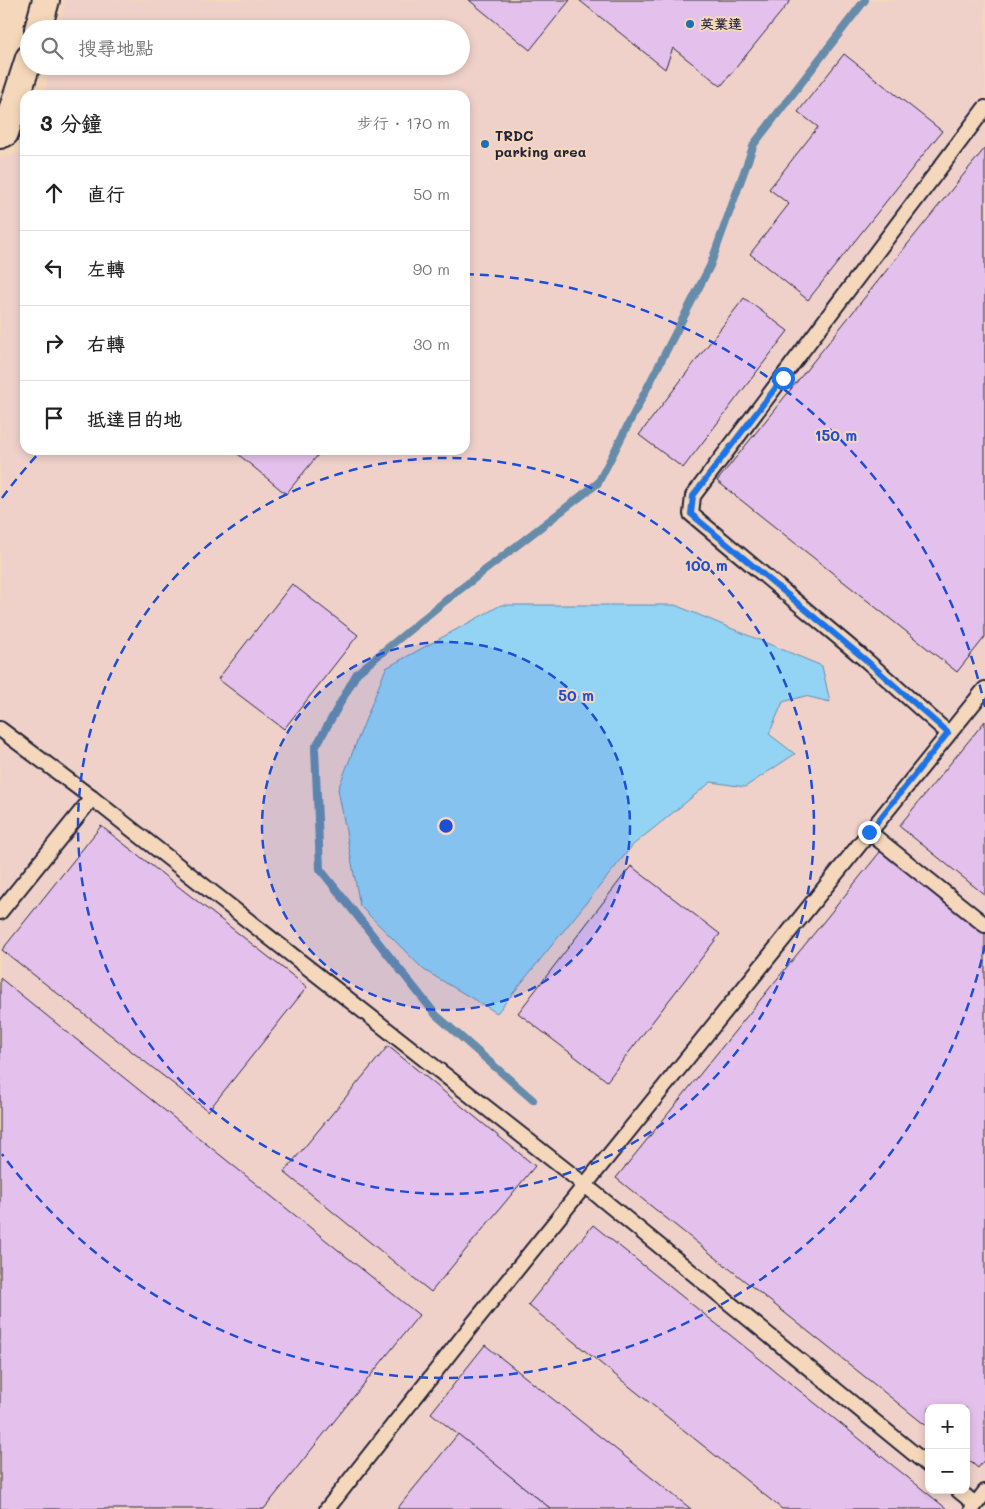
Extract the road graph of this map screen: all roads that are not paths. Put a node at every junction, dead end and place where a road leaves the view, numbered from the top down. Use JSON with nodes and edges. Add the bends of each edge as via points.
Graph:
{"nodes":[{"id":1,"x":46,"y":0,"type":"edge"},
{"id":2,"x":40,"y":20,"type":"edge"},
{"id":3,"x":24,"y":75,"type":"edge"},
{"id":4,"x":985,"y":108,"type":"edge"},
{"id":5,"x":0,"y":135,"type":"edge"},
{"id":6,"x":985,"y":689,"type":"edge"},
{"id":7,"x":0,"y":729,"type":"edge"},
{"id":8,"x":948,"y":733,"type":"junction"},
{"id":9,"x":92,"y":798,"type":"junction"},
{"id":10,"x":869,"y":832,"type":"junction"},
{"id":11,"x":0,"y":912,"type":"edge"},
{"id":12,"x":985,"y":925,"type":"edge"},
{"id":13,"x":586,"y":1186,"type":"junction"},
{"id":14,"x":925,"y":1463,"type":"edge"},
{"id":15,"x":985,"y":1492,"type":"edge"},
{"id":16,"x":962,"y":1494,"type":"edge"},
{"id":17,"x":974,"y":1507,"type":"edge"},
{"id":18,"x":327,"y":1509,"type":"edge"}],
"edges":[{"from":1,"to":2,"type":"street"},
{"from":3,"to":5,"type":"street","via":[[5,134]]},
{"from":4,"to":8,"type":"lane","via":[[693,496],[691,514]]},
{"from":6,"to":8,"type":"lane"},
{"from":7,"to":9,"type":"lane"},
{"from":8,"to":10,"type":"lane"},
{"from":9,"to":11,"type":"lane"},
{"from":9,"to":13,"type":"lane"},
{"from":10,"to":12,"type":"lane"},
{"from":10,"to":13,"type":"lane"},
{"from":13,"to":14,"type":"lane"},
{"from":13,"to":18,"type":"lane"},
{"from":15,"to":17,"type":"lane"},
{"from":16,"to":17,"type":"lane"}]}
